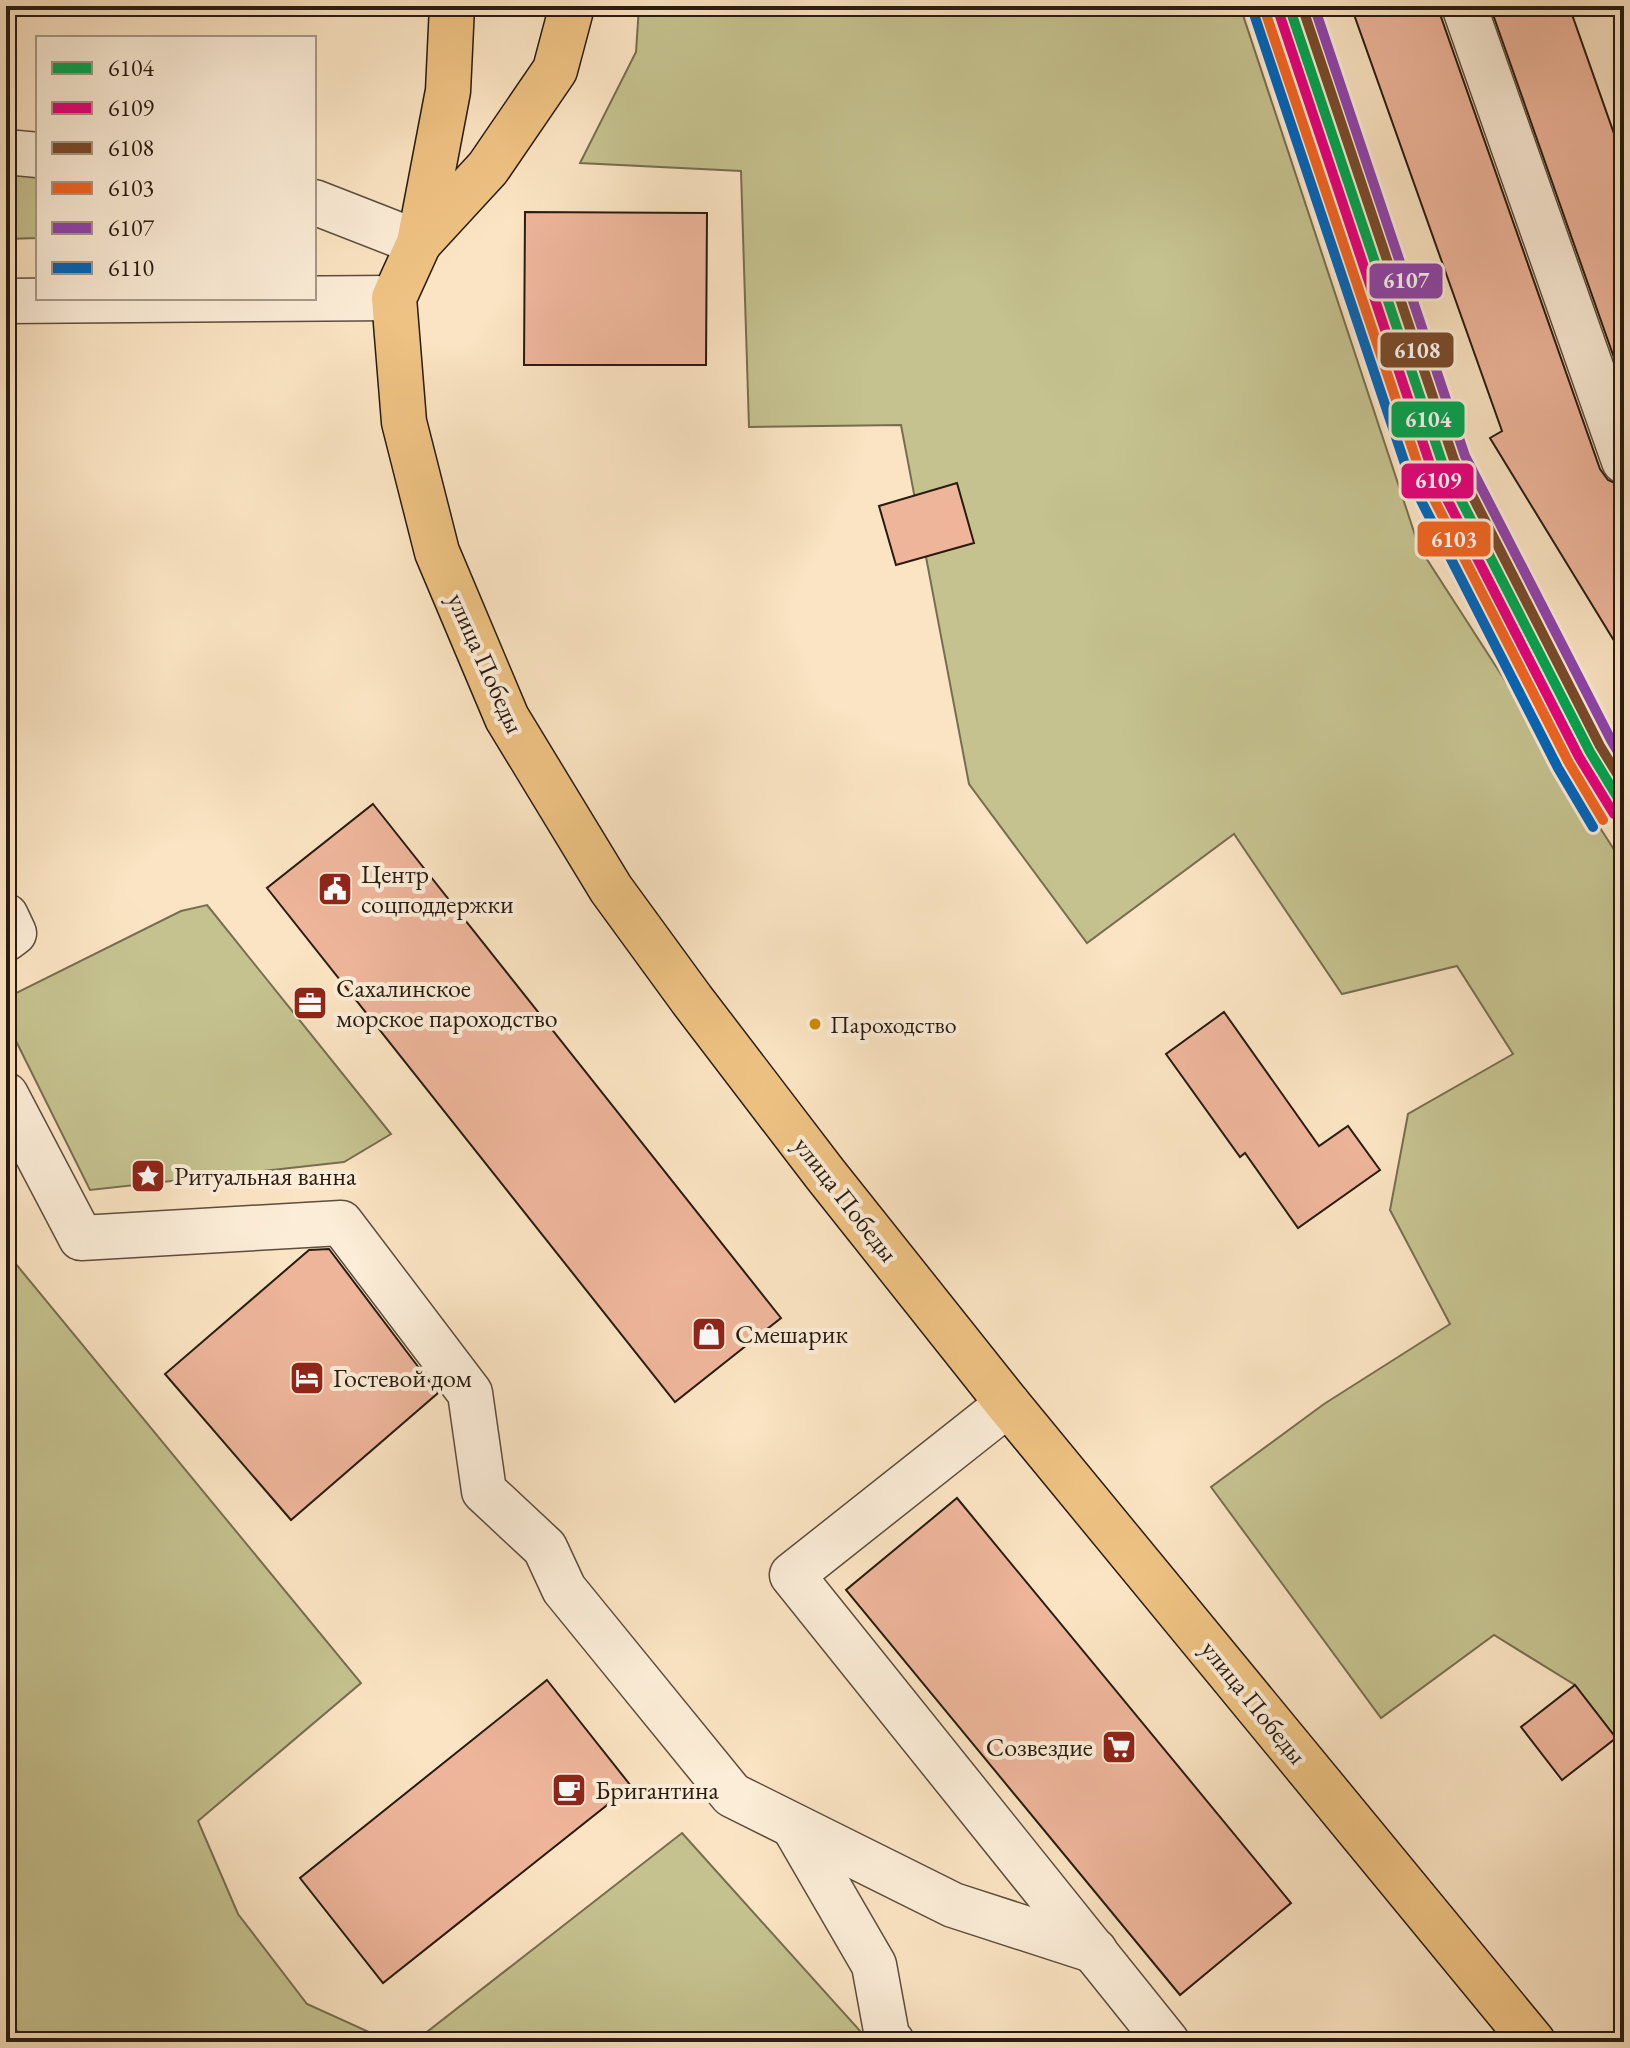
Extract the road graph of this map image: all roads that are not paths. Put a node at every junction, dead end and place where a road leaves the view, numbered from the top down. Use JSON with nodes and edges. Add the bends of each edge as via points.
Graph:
{"nodes":[{"id":1,"x":452,"y":6,"type":"edge"},
{"id":2,"x":572,"y":6,"type":"edge"},
{"id":3,"x":1464,"y":6,"type":"edge"},
{"id":4,"x":6,"y":152,"type":"edge"},
{"id":5,"x":36,"y":155,"type":"edge"},
{"id":6,"x":316,"y":203,"type":"edge"},
{"id":7,"x":419,"y":243,"type":"junction"},
{"id":8,"x":394,"y":298,"type":"junction"},
{"id":9,"x":316,"y":299,"type":"edge"},
{"id":10,"x":135,"y":300,"type":"edge"},
{"id":11,"x":6,"y":301,"type":"edge"},
{"id":12,"x":1624,"y":461,"type":"edge"},
{"id":13,"x":6,"y":916,"type":"edge"},
{"id":14,"x":6,"y":939,"type":"edge"},
{"id":15,"x":6,"y":1095,"type":"edge"},
{"id":16,"x":1008,"y":1404,"type":"junction"},
{"id":17,"x":794,"y":1827,"type":"junction"},
{"id":18,"x":1095,"y":1951,"type":"junction"},
{"id":19,"x":892,"y":2042,"type":"edge"},
{"id":20,"x":1167,"y":2042,"type":"edge"},
{"id":21,"x":1533,"y":2042,"type":"edge"}],
"edges":[{"from":1,"to":7,"type":"main road","name":"улица Победы","via":[[448,91]]},
{"from":2,"to":7,"type":"main road","name":"улица Победы","via":[[555,70],[488,168]]},
{"from":3,"to":12,"type":"street"},
{"from":4,"to":5,"type":"street"},
{"from":6,"to":7,"type":"street"},
{"from":7,"to":8,"type":"main road","name":"улица Победы"},
{"from":8,"to":9,"type":"street"},
{"from":8,"to":16,"type":"main road","name":"улица Победы","via":[[404,422],[437,552],[507,718],[620,901],[825,1174]]},
{"from":10,"to":11,"type":"street"},
{"from":13,"to":14,"type":"street","via":[[14,933]]},
{"from":15,"to":17,"type":"street","via":[[81,1238],[341,1223],[470,1393],[484,1491],[545,1548],[564,1589],[732,1795]]},
{"from":16,"to":18,"type":"street","via":[[792,1575]]},
{"from":16,"to":21,"type":"main road","name":"улица Победы"},
{"from":17,"to":18,"type":"street","via":[[953,1905]]},
{"from":17,"to":19,"type":"street","via":[[874,1965]]},
{"from":18,"to":20,"type":"street"}]}
